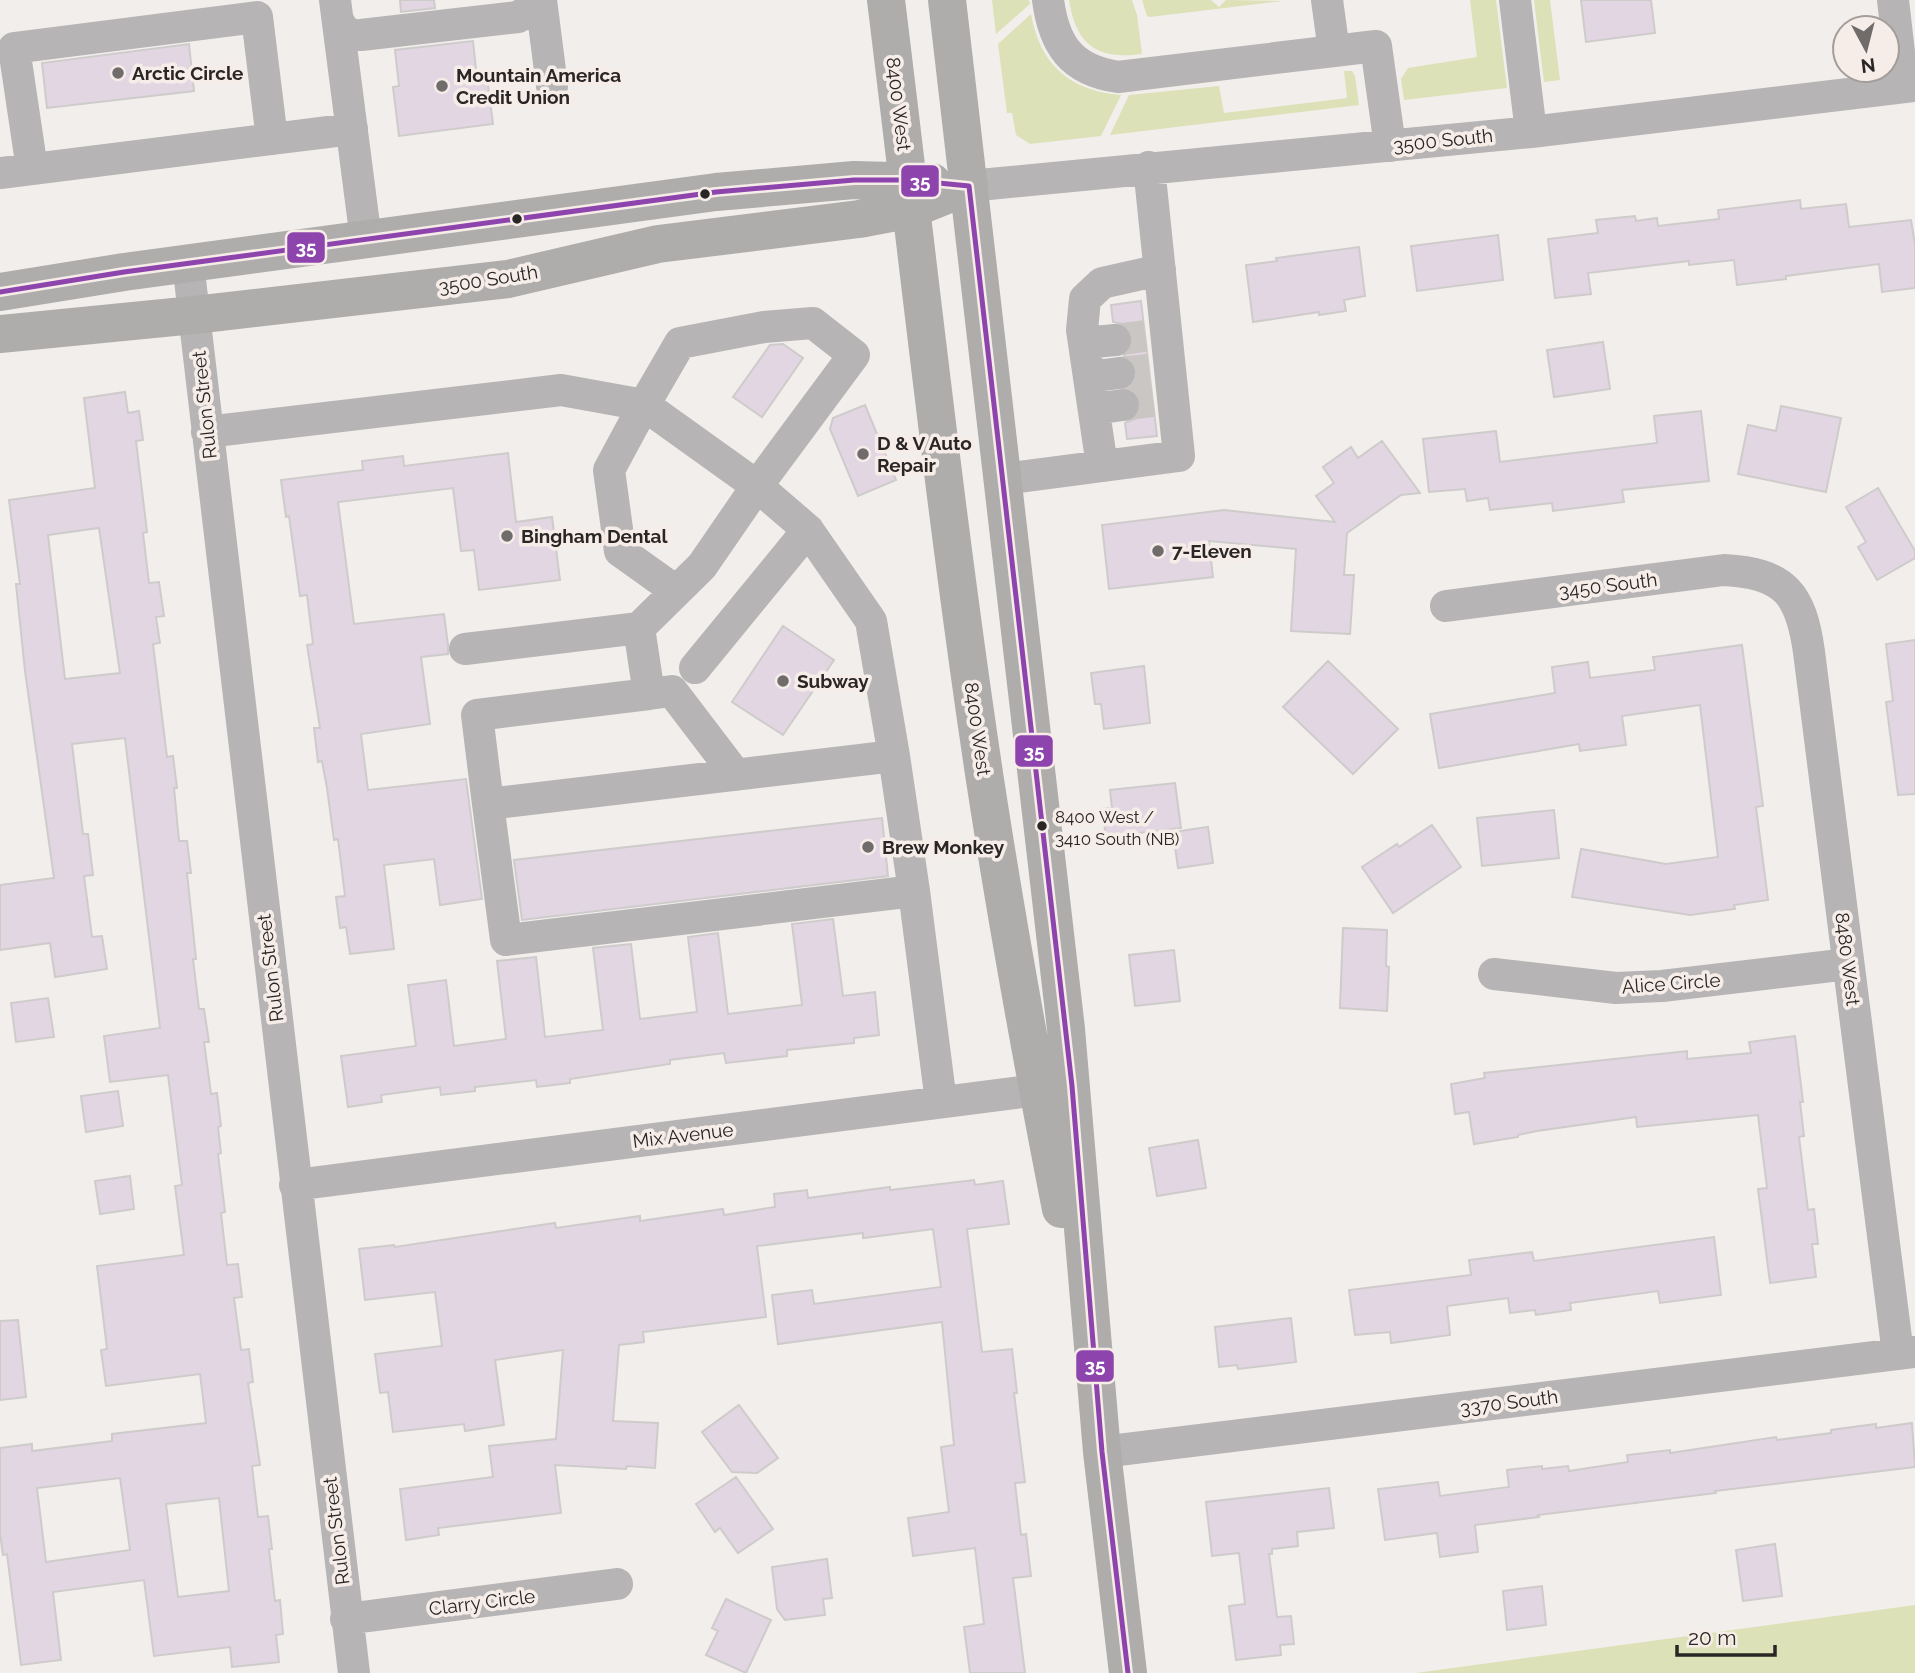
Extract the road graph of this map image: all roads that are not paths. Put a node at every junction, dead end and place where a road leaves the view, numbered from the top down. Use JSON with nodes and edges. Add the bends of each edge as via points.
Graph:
{"nodes":[{"id":1,"x":517,"y":0,"type":"edge"},
{"id":2,"x":540,"y":0,"type":"edge"},
{"id":3,"x":886,"y":0,"type":"edge"},
{"id":4,"x":947,"y":0,"type":"edge"},
{"id":5,"x":1048,"y":0,"type":"edge"},
{"id":6,"x":1327,"y":0,"type":"edge"},
{"id":7,"x":1515,"y":0,"type":"edge"},
{"id":8,"x":1893,"y":0,"type":"edge"},
{"id":9,"x":343,"y":7,"type":"edge"},
{"id":10,"x":1334,"y":51,"type":"junction"},
{"id":11,"x":552,"y":86,"type":"dead end"},
{"id":12,"x":1909,"y":87,"type":"edge"},
{"id":13,"x":352,"y":129,"type":"junction"},
{"id":14,"x":1531,"y":132,"type":"junction"},
{"id":15,"x":272,"y":139,"type":"junction"},
{"id":16,"x":1390,"y":146,"type":"junction"},
{"id":17,"x":1149,"y":167,"type":"junction"},
{"id":18,"x":32,"y":169,"type":"junction"},
{"id":19,"x":0,"y":173,"type":"edge"},
{"id":20,"x":969,"y":186,"type":"junction"},
{"id":21,"x":910,"y":195,"type":"junction"},
{"id":22,"x":366,"y":240,"type":"junction"},
{"id":23,"x":188,"y":263,"type":"junction"},
{"id":24,"x":1160,"y":271,"type":"junction"},
{"id":25,"x":0,"y":292,"type":"edge"},
{"id":26,"x":194,"y":315,"type":"junction"},
{"id":27,"x":0,"y":334,"type":"edge"},
{"id":28,"x":1143,"y":336,"type":"junction"},
{"id":29,"x":1084,"y":343,"type":"junction"},
{"id":30,"x":1132,"y":372,"type":"junction"},
{"id":31,"x":1136,"y":403,"type":"junction"},
{"id":32,"x":644,"y":405,"type":"junction"},
{"id":33,"x":207,"y":432,"type":"junction"},
{"id":34,"x":1102,"y":466,"type":"junction"},
{"id":35,"x":1003,"y":479,"type":"junction"},
{"id":36,"x":757,"y":486,"type":"junction"},
{"id":37,"x":808,"y":530,"type":"junction"},
{"id":38,"x":1769,"y":578,"type":"joint"},
{"id":39,"x":676,"y":592,"type":"junction"},
{"id":40,"x":1446,"y":606,"type":"dead end"},
{"id":41,"x":639,"y":628,"type":"junction"},
{"id":42,"x":465,"y":649,"type":"dead end"},
{"id":43,"x":695,"y":668,"type":"dead end"},
{"id":44,"x":649,"y":694,"type":"junction"},
{"id":45,"x":894,"y":757,"type":"junction"},
{"id":46,"x":736,"y":775,"type":"junction"},
{"id":47,"x":488,"y":804,"type":"junction"},
{"id":48,"x":914,"y":891,"type":"junction"},
{"id":49,"x":1848,"y":964,"type":"junction"},
{"id":50,"x":1494,"y":974,"type":"dead end"},
{"id":51,"x":1055,"y":1088,"type":"junction"},
{"id":52,"x":942,"y":1102,"type":"junction"},
{"id":53,"x":295,"y":1185,"type":"junction"},
{"id":54,"x":1906,"y":1353,"type":"edge"},
{"id":55,"x":1102,"y":1452,"type":"junction"},
{"id":56,"x":617,"y":1584,"type":"dead end"},
{"id":57,"x":346,"y":1619,"type":"junction"},
{"id":58,"x":354,"y":1673,"type":"edge"},
{"id":59,"x":1128,"y":1673,"type":"edge"}],
"edges":[{"from":1,"to":9,"type":"street"},
{"from":2,"to":9,"type":"street","via":[[518,17],[361,35],[341,28]]},
{"from":2,"to":11,"type":"street"},
{"from":3,"to":21,"type":"main road","name":"8400 West"},
{"from":4,"to":20,"type":"main road","name":"8400 West"},
{"from":5,"to":10,"type":"street","via":[[1053,28],[1068,53],[1104,75],[1133,77]]},
{"from":6,"to":10,"type":"street"},
{"from":7,"to":14,"type":"street"},
{"from":8,"to":12,"type":"street"},
{"from":9,"to":13,"type":"street"},
{"from":10,"to":16,"type":"street","via":[[1376,46]]},
{"from":12,"to":14,"type":"street","name":"3500 South"},
{"from":13,"to":15,"type":"street"},
{"from":13,"to":22,"type":"street"},
{"from":14,"to":16,"type":"street","name":"3500 South"},
{"from":15,"to":18,"type":"street"},
{"from":15,"to":18,"type":"street","via":[[257,17],[14,48]]},
{"from":16,"to":17,"type":"street","name":"3500 South"},
{"from":17,"to":20,"type":"street","name":"3500 South"},
{"from":17,"to":24,"type":"street"},
{"from":18,"to":19,"type":"street"},
{"from":20,"to":21,"type":"main road","name":"3500 South"},
{"from":20,"to":35,"type":"main road","name":"8400 West"},
{"from":21,"to":22,"type":"main road","name":"3500 South","via":[[854,180],[716,192]]},
{"from":21,"to":26,"type":"main road","name":"3500 South","via":[[859,219],[658,244],[508,279]]},
{"from":21,"to":51,"type":"main road","name":"8400 West","via":[[984,777]]},
{"from":22,"to":23,"type":"main road","name":"3500 South"},
{"from":23,"to":25,"type":"main road","name":"3500 South"},
{"from":23,"to":26,"type":"street","name":"Rulon Street"},
{"from":24,"to":28,"type":"street"},
{"from":24,"to":29,"type":"street","via":[[1102,283],[1085,299]]},
{"from":26,"to":27,"type":"main road","name":"3500 South"},
{"from":26,"to":33,"type":"street","name":"Rulon Street"},
{"from":28,"to":29,"type":"street"},
{"from":28,"to":30,"type":"street"},
{"from":29,"to":30,"type":"street"},
{"from":30,"to":31,"type":"street"},
{"from":30,"to":31,"type":"street"},
{"from":31,"to":34,"type":"street"},
{"from":31,"to":34,"type":"street","via":[[1179,456]]},
{"from":32,"to":33,"type":"street","via":[[561,390]]},
{"from":32,"to":36,"type":"street"},
{"from":32,"to":36,"type":"street","via":[[680,343],[813,323],[854,355]]},
{"from":32,"to":39,"type":"street","via":[[609,470],[620,551]]},
{"from":33,"to":53,"type":"street","name":"Rulon Street"},
{"from":34,"to":35,"type":"street"},
{"from":35,"to":51,"type":"main road","name":"8400 West"},
{"from":36,"to":37,"type":"street"},
{"from":36,"to":39,"type":"street","via":[[702,566]]},
{"from":37,"to":43,"type":"street"},
{"from":37,"to":45,"type":"street","via":[[871,621]]},
{"from":38,"to":40,"type":"street","name":"3450 South","via":[[1724,570]]},
{"from":38,"to":49,"type":"street","name":"8480 West","via":[[1788,591],[1806,630]]},
{"from":39,"to":41,"type":"street"},
{"from":41,"to":42,"type":"street"},
{"from":41,"to":44,"type":"street"},
{"from":44,"to":46,"type":"street","via":[[672,691]]},
{"from":44,"to":47,"type":"street","via":[[477,715]]},
{"from":45,"to":46,"type":"street"},
{"from":45,"to":48,"type":"street"},
{"from":46,"to":47,"type":"street"},
{"from":47,"to":48,"type":"street","via":[[506,940]]},
{"from":48,"to":52,"type":"street"},
{"from":49,"to":50,"type":"street","name":"Alice Circle","via":[[1616,988]]},
{"from":49,"to":54,"type":"street","name":"8480 West"},
{"from":51,"to":52,"type":"street","name":"Mix Avenue"},
{"from":51,"to":55,"type":"main road","name":"8400 West","via":[[1069,1252]]},
{"from":52,"to":53,"type":"street","name":"Mix Avenue"},
{"from":53,"to":57,"type":"street","name":"Rulon Street"},
{"from":54,"to":55,"type":"street","name":"3370 South"},
{"from":55,"to":59,"type":"main road","name":"8400 West"},
{"from":56,"to":57,"type":"street","name":"Clarry Circle"},
{"from":57,"to":58,"type":"street","name":"Rulon Street"}]}
